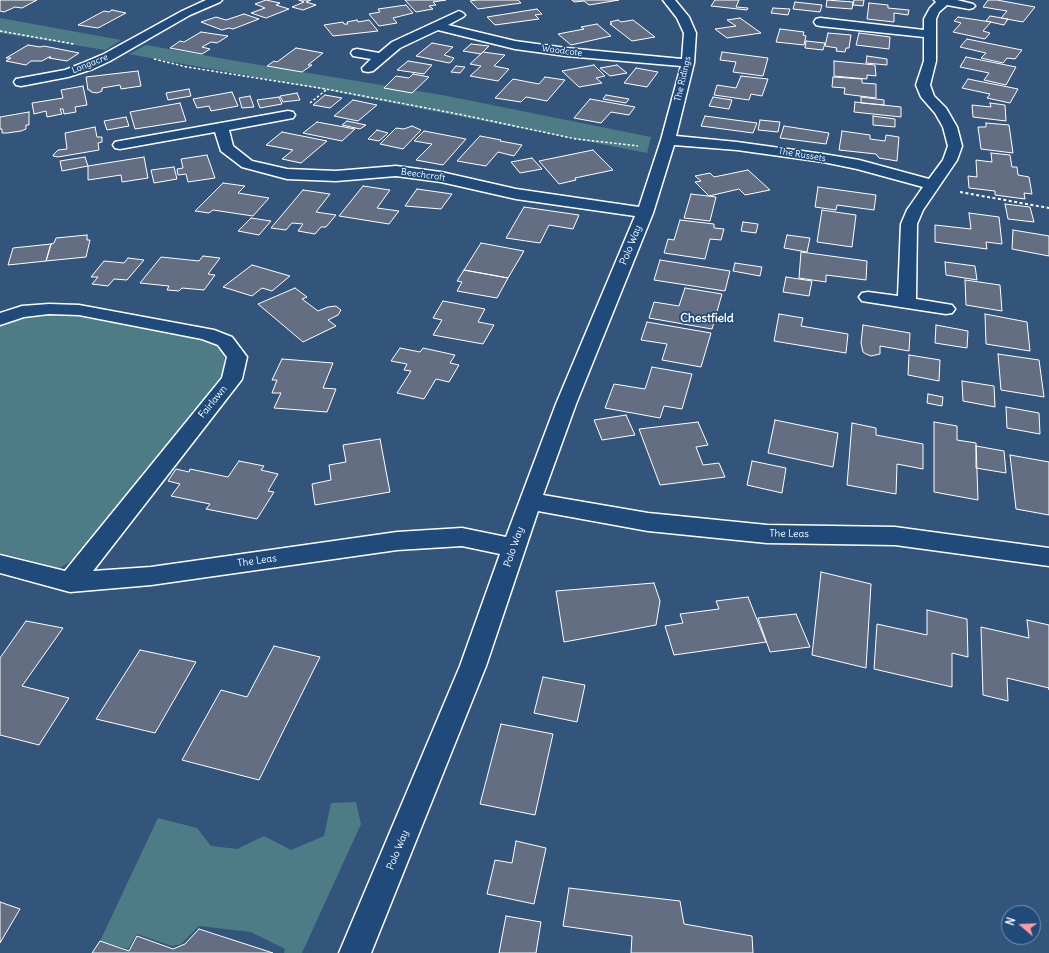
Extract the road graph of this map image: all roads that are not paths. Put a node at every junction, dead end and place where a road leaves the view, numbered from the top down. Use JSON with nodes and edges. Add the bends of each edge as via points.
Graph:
{"nodes":[{"id":1,"x":216,"y":0,"type":"edge"},
{"id":2,"x":669,"y":0,"type":"edge"},
{"id":3,"x":942,"y":0,"type":"edge"},
{"id":4,"x":969,"y":6,"type":"dead end"},
{"id":5,"x":459,"y":15,"type":"dead end"},
{"id":6,"x":820,"y":22,"type":"dead end"},
{"id":7,"x":438,"y":26,"type":"junction"},
{"id":8,"x":139,"y":28,"type":"dead end"},
{"id":9,"x":153,"y":31,"type":"junction"},
{"id":10,"x":930,"y":34,"type":"junction"},
{"id":11,"x":357,"y":53,"type":"dead end"},
{"id":12,"x":381,"y":57,"type":"junction"},
{"id":13,"x":688,"y":63,"type":"junction"},
{"id":14,"x":368,"y":68,"type":"dead end"},
{"id":15,"x":21,"y":82,"type":"dead end"},
{"id":16,"x":288,"y":116,"type":"dead end"},
{"id":17,"x":222,"y":127,"type":"junction"},
{"id":18,"x":668,"y":140,"type":"junction"},
{"id":19,"x":120,"y":146,"type":"dead end"},
{"id":20,"x":933,"y":185,"type":"junction"},
{"id":21,"x":644,"y":213,"type":"junction"},
{"id":22,"x":868,"y":297,"type":"dead end"},
{"id":23,"x":907,"y":303,"type":"junction"},
{"id":24,"x":946,"y":309,"type":"dead end"},
{"id":25,"x":0,"y":319,"type":"edge"},
{"id":26,"x":530,"y":501,"type":"junction"},
{"id":27,"x":514,"y":548,"type":"junction"},
{"id":28,"x":1049,"y":557,"type":"edge"},
{"id":29,"x":0,"y":564,"type":"edge"},
{"id":30,"x":70,"y":582,"type":"junction"},
{"id":31,"x":355,"y":953,"type":"edge"}],
"edges":[{"from":1,"to":9,"type":"street","name":"Longacre"},
{"from":2,"to":13,"type":"street","name":"The Ridings","via":[[683,17],[690,33]]},
{"from":3,"to":4,"type":"street"},
{"from":3,"to":10,"type":"street","via":[[930,19]]},
{"from":5,"to":7,"type":"street"},
{"from":6,"to":10,"type":"street","via":[[851,21]]},
{"from":7,"to":12,"type":"street","via":[[396,45]]},
{"from":7,"to":13,"type":"street","name":"Woodcote","via":[[515,45]]},
{"from":8,"to":9,"type":"street"},
{"from":9,"to":15,"type":"street","name":"Longacre","via":[[88,66],[68,73]]},
{"from":10,"to":20,"type":"street","via":[[930,61],[923,85],[928,97],[941,111],[950,127],[955,146],[950,160]]},
{"from":11,"to":12,"type":"street"},
{"from":12,"to":14,"type":"street"},
{"from":13,"to":18,"type":"street","name":"The Ridings"},
{"from":16,"to":17,"type":"street"},
{"from":17,"to":19,"type":"street","via":[[162,144]]},
{"from":17,"to":21,"type":"street","name":"Beechcroft","via":[[226,148],[247,164],[287,174],[336,176],[396,171],[441,177],[516,194]]},
{"from":18,"to":20,"type":"street","name":"The Russets","via":[[823,158]]},
{"from":18,"to":21,"type":"street","name":"Polo Way"},
{"from":20,"to":23,"type":"street","via":[[908,224]]},
{"from":21,"to":26,"type":"street","name":"Polo Way","via":[[566,404]]},
{"from":22,"to":23,"type":"street"},
{"from":23,"to":24,"type":"street"},
{"from":25,"to":30,"type":"street","name":"Fairlawn","via":[[22,312],[49,308],[79,310],[207,334],[225,341],[237,357],[232,379]]},
{"from":26,"to":27,"type":"street","name":"Polo Way"},
{"from":26,"to":28,"type":"street","name":"The Leas","via":[[648,522],[767,534],[895,536]]},
{"from":27,"to":30,"type":"street","name":"The Leas","via":[[462,537],[397,541],[151,576]]},
{"from":27,"to":31,"type":"street","name":"Polo Way","via":[[473,666]]},
{"from":29,"to":30,"type":"street","name":"The Leas"}]}
